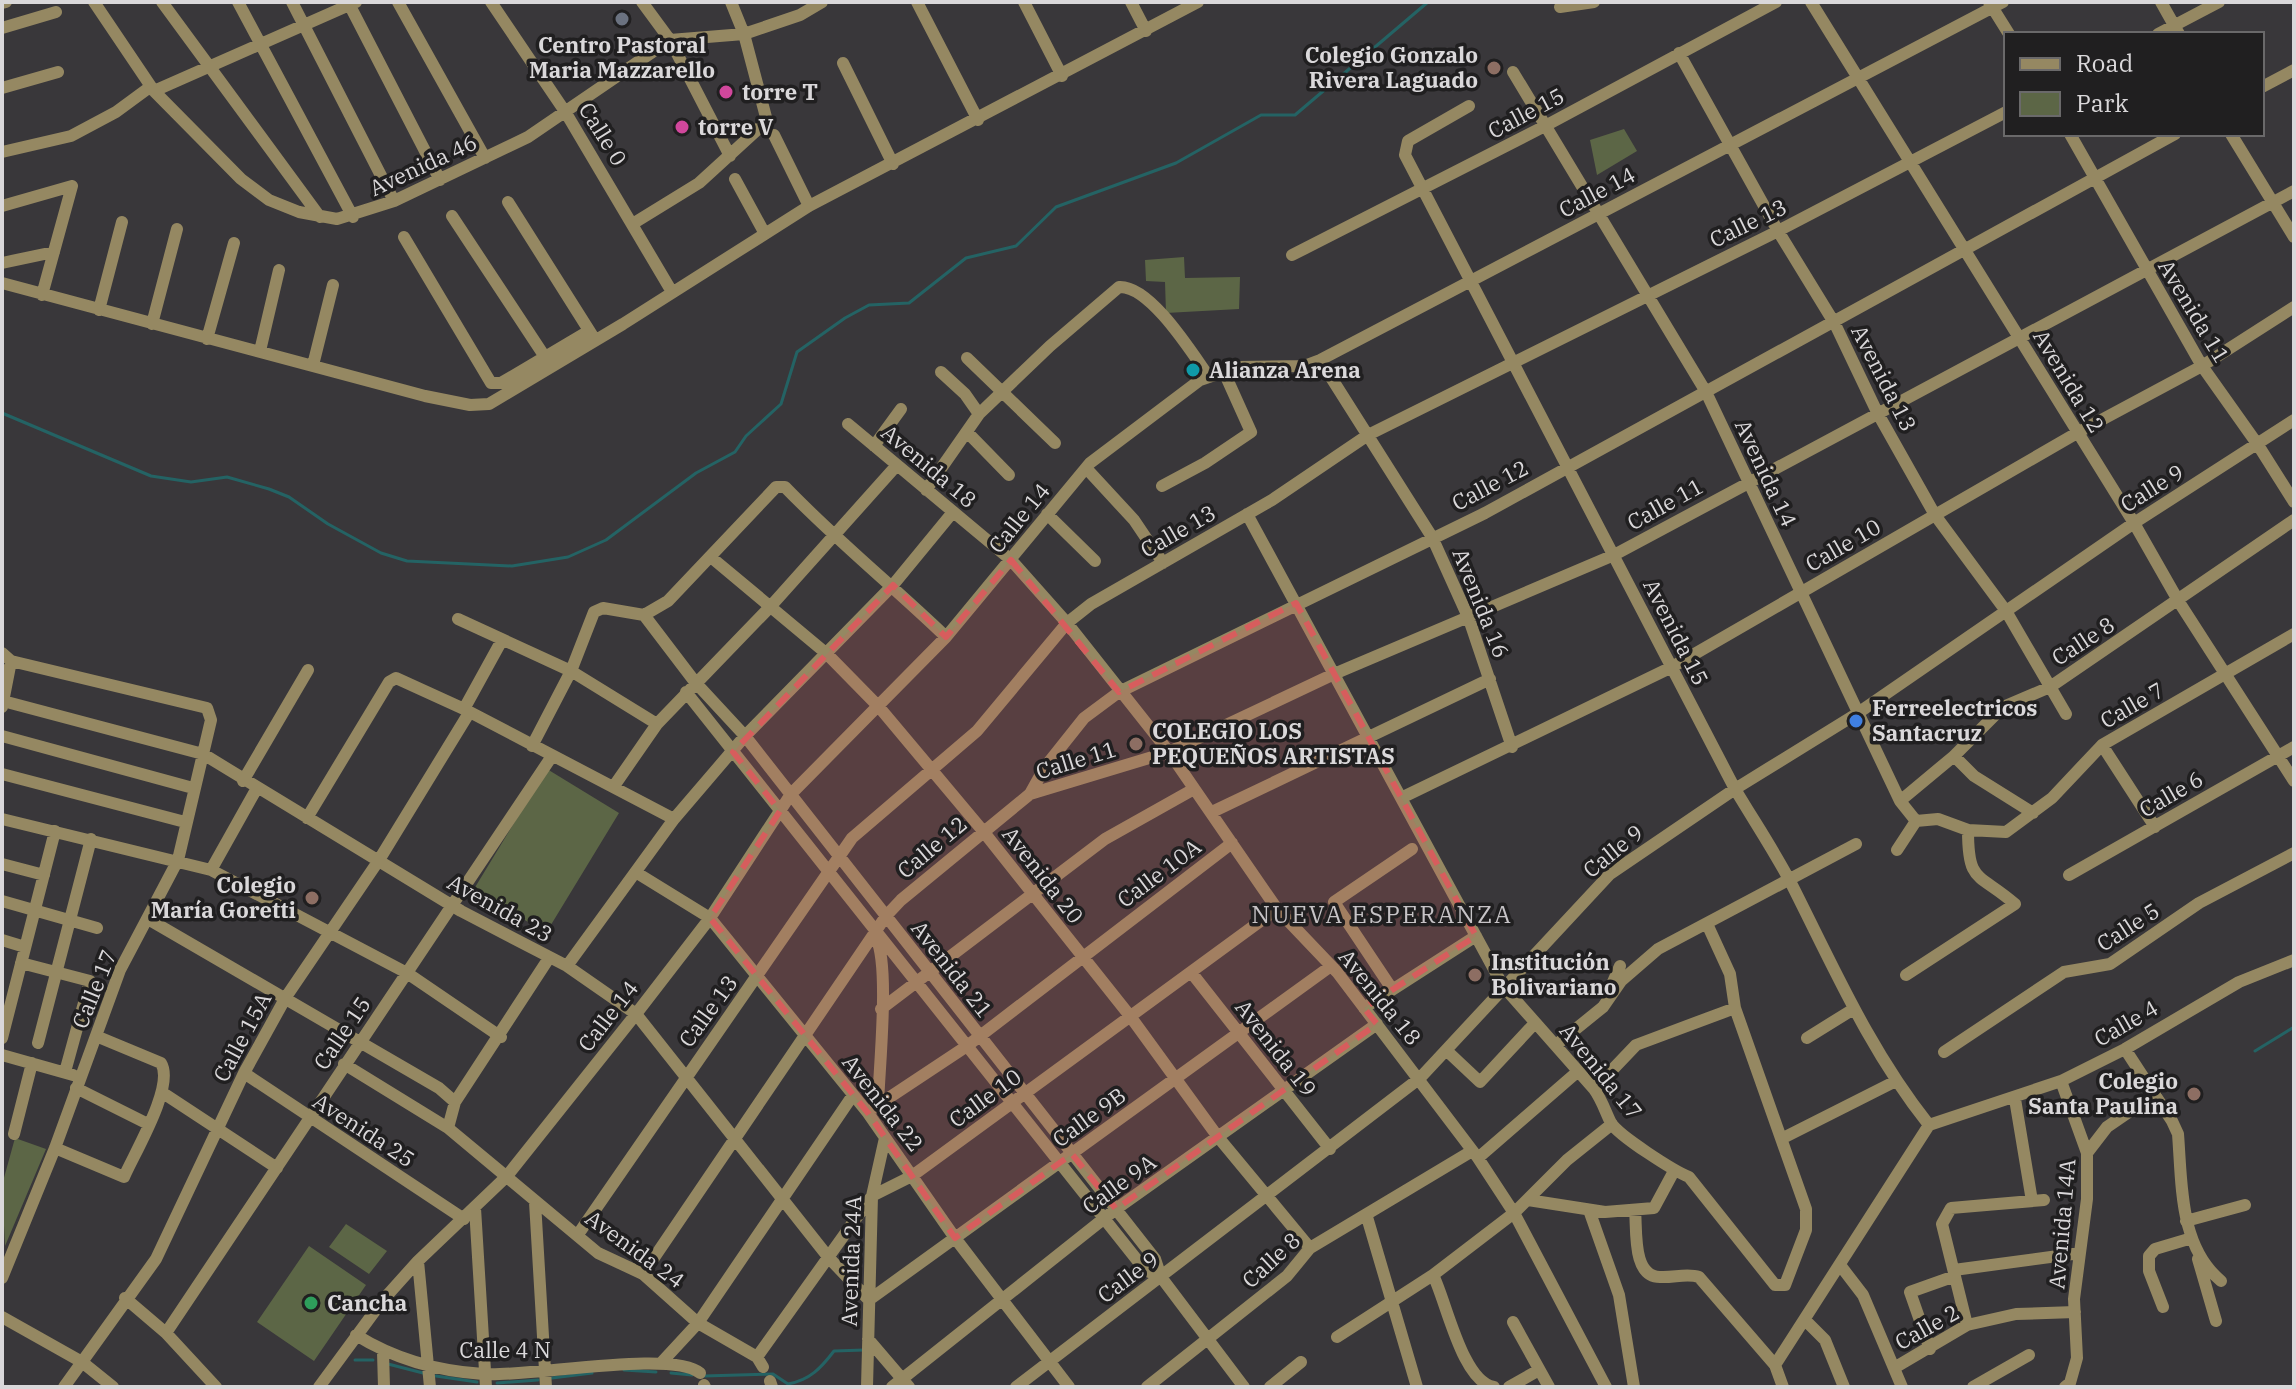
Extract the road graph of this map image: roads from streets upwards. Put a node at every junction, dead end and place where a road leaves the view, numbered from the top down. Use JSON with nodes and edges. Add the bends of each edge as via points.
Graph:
{"nodes":[{"id":1,"x":94,"y":2,"type":"edge"},
{"id":2,"x":162,"y":2,"type":"edge"},
{"id":3,"x":238,"y":2,"type":"edge"},
{"id":4,"x":292,"y":2,"type":"edge"},
{"id":5,"x":398,"y":2,"type":"edge"},
{"id":6,"x":491,"y":2,"type":"edge"},
{"id":7,"x":642,"y":2,"type":"edge"},
{"id":8,"x":731,"y":2,"type":"edge"},
{"id":9,"x":822,"y":2,"type":"edge"},
{"id":10,"x":917,"y":2,"type":"edge"},
{"id":11,"x":1024,"y":2,"type":"edge"},
{"id":12,"x":1131,"y":2,"type":"edge"},
{"id":13,"x":1198,"y":2,"type":"edge"},
{"id":14,"x":1594,"y":2,"type":"edge"},
{"id":15,"x":1776,"y":2,"type":"edge"},
{"id":16,"x":1811,"y":2,"type":"edge"},
{"id":17,"x":2161,"y":2,"type":"edge"},
{"id":18,"x":2219,"y":2,"type":"edge"},
{"id":19,"x":351,"y":3,"type":"edge"},
{"id":20,"x":1995,"y":4,"type":"edge"},
{"id":21,"x":1560,"y":7,"type":"dead end"},
{"id":22,"x":56,"y":12,"type":"dead end"},
{"id":23,"x":304,"y":25,"type":"junction"},
{"id":24,"x":2,"y":28,"type":"edge"},
{"id":25,"x":2177,"y":30,"type":"edge"},
{"id":26,"x":1146,"y":31,"type":"junction"},
{"id":27,"x":2008,"y":32,"type":"edge"},
{"id":28,"x":744,"y":34,"type":"junction"},
{"id":29,"x":670,"y":40,"type":"junction"},
{"id":30,"x":260,"y":44,"type":"junction"},
{"id":31,"x":1679,"y":53,"type":"junction"},
{"id":32,"x":843,"y":63,"type":"dead end"},
{"id":33,"x":206,"y":66,"type":"junction"},
{"id":34,"x":2294,"y":70,"type":"edge"},
{"id":35,"x":58,"y":72,"type":"dead end"},
{"id":36,"x":1513,"y":72,"type":"dead end"},
{"id":37,"x":1062,"y":76,"type":"junction"},
{"id":38,"x":1856,"y":77,"type":"junction"},
{"id":39,"x":2264,"y":86,"type":"edge"},
{"id":40,"x":2,"y":88,"type":"edge"},
{"id":41,"x":152,"y":89,"type":"junction"},
{"id":42,"x":1469,"y":106,"type":"dead end"},
{"id":43,"x":566,"y":113,"type":"junction"},
{"id":44,"x":2004,"y":113,"type":"edge"},
{"id":45,"x":978,"y":120,"type":"junction"},
{"id":46,"x":1545,"y":126,"type":"junction"},
{"id":47,"x":774,"y":135,"type":"dead end"},
{"id":48,"x":2071,"y":136,"type":"edge"},
{"id":49,"x":2171,"y":136,"type":"edge"},
{"id":50,"x":2232,"y":136,"type":"edge"},
{"id":51,"x":1731,"y":143,"type":"junction"},
{"id":52,"x":2,"y":152,"type":"edge"},
{"id":53,"x":730,"y":156,"type":"junction"},
{"id":54,"x":485,"y":158,"type":"junction"},
{"id":55,"x":893,"y":164,"type":"junction"},
{"id":56,"x":1909,"y":165,"type":"junction"},
{"id":57,"x":2095,"y":176,"type":"junction"},
{"id":58,"x":735,"y":179,"type":"dead end"},
{"id":59,"x":440,"y":180,"type":"junction"},
{"id":60,"x":1424,"y":187,"type":"junction"},
{"id":61,"x":2294,"y":191,"type":"edge"},
{"id":62,"x":394,"y":201,"type":"junction"},
{"id":63,"x":508,"y":202,"type":"dead end"},
{"id":64,"x":2272,"y":204,"type":"junction"},
{"id":65,"x":2,"y":206,"type":"edge"},
{"id":66,"x":809,"y":206,"type":"junction"},
{"id":67,"x":1599,"y":214,"type":"junction"},
{"id":68,"x":452,"y":216,"type":"dead end"},
{"id":69,"x":320,"y":217,"type":"junction"},
{"id":70,"x":353,"y":217,"type":"junction"},
{"id":71,"x":122,"y":222,"type":"dead end"},
{"id":72,"x":634,"y":223,"type":"junction"},
{"id":73,"x":177,"y":229,"type":"dead end"},
{"id":74,"x":1778,"y":231,"type":"junction"},
{"id":75,"x":765,"y":234,"type":"junction"},
{"id":76,"x":404,"y":237,"type":"dead end"},
{"id":77,"x":2294,"y":237,"type":"edge"},
{"id":78,"x":234,"y":243,"type":"dead end"},
{"id":79,"x":1964,"y":248,"type":"junction"},
{"id":80,"x":54,"y":252,"type":"junction"},
{"id":81,"x":1292,"y":255,"type":"dead end"},
{"id":82,"x":2,"y":263,"type":"edge"},
{"id":83,"x":279,"y":270,"type":"dead end"},
{"id":84,"x":2146,"y":270,"type":"junction"},
{"id":85,"x":1471,"y":279,"type":"junction"},
{"id":86,"x":2,"y":283,"type":"edge"},
{"id":87,"x":333,"y":285,"type":"dead end"},
{"id":88,"x":672,"y":292,"type":"junction"},
{"id":89,"x":1647,"y":293,"type":"junction"},
{"id":90,"x":42,"y":295,"type":"junction"},
{"id":91,"x":2294,"y":307,"type":"edge"},
{"id":92,"x":99,"y":310,"type":"junction"},
{"id":93,"x":152,"y":324,"type":"junction"},
{"id":94,"x":1835,"y":324,"type":"junction"},
{"id":95,"x":592,"y":336,"type":"junction"},
{"id":96,"x":2019,"y":337,"type":"junction"},
{"id":97,"x":207,"y":339,"type":"junction"},
{"id":98,"x":260,"y":351,"type":"junction"},
{"id":99,"x":545,"y":357,"type":"junction"},
{"id":100,"x":967,"y":358,"type":"dead end"},
{"id":101,"x":1320,"y":360,"type":"junction"},
{"id":102,"x":1513,"y":360,"type":"junction"},
{"id":103,"x":313,"y":365,"type":"junction"},
{"id":104,"x":2202,"y":366,"type":"junction"},
{"id":105,"x":941,"y":372,"type":"dead end"},
{"id":106,"x":1224,"y":372,"type":"junction"},
{"id":107,"x":1209,"y":377,"type":"junction"},
{"id":108,"x":1003,"y":391,"type":"junction"},
{"id":109,"x":1706,"y":392,"type":"junction"},
{"id":110,"x":901,"y":409,"type":"dead end"},
{"id":111,"x":1877,"y":412,"type":"junction"},
{"id":112,"x":979,"y":414,"type":"junction"},
{"id":113,"x":2294,"y":420,"type":"edge"},
{"id":114,"x":848,"y":424,"type":"dead end"},
{"id":115,"x":967,"y":432,"type":"junction"},
{"id":116,"x":2077,"y":433,"type":"junction"},
{"id":117,"x":1368,"y":435,"type":"junction"},
{"id":118,"x":1055,"y":443,"type":"dead end"},
{"id":119,"x":2258,"y":445,"type":"junction"},
{"id":120,"x":874,"y":446,"type":"junction"},
{"id":121,"x":897,"y":465,"type":"junction"},
{"id":122,"x":1568,"y":467,"type":"junction"},
{"id":123,"x":1086,"y":468,"type":"junction"},
{"id":124,"x":1009,"y":475,"type":"dead end"},
{"id":125,"x":1748,"y":480,"type":"junction"},
{"id":126,"x":1162,"y":486,"type":"dead end"},
{"id":127,"x":926,"y":490,"type":"junction"},
{"id":128,"x":2294,"y":502,"type":"edge"},
{"id":129,"x":953,"y":512,"type":"junction"},
{"id":130,"x":1047,"y":514,"type":"junction"},
{"id":131,"x":1247,"y":514,"type":"junction"},
{"id":132,"x":1935,"y":515,"type":"junction"},
{"id":133,"x":2294,"y":520,"type":"edge"},
{"id":134,"x":2134,"y":523,"type":"junction"},
{"id":135,"x":832,"y":536,"type":"junction"},
{"id":136,"x":1432,"y":537,"type":"junction"},
{"id":137,"x":1614,"y":555,"type":"junction"},
{"id":138,"x":712,"y":558,"type":"junction"},
{"id":139,"x":1011,"y":560,"type":"junction"},
{"id":140,"x":1095,"y":561,"type":"dead end"},
{"id":141,"x":1163,"y":563,"type":"junction"},
{"id":142,"x":893,"y":585,"type":"junction"},
{"id":143,"x":1800,"y":592,"type":"junction"},
{"id":144,"x":2179,"y":602,"type":"junction"},
{"id":145,"x":1296,"y":603,"type":"junction"},
{"id":146,"x":770,"y":607,"type":"junction"},
{"id":147,"x":2006,"y":611,"type":"junction"},
{"id":148,"x":644,"y":615,"type":"junction"},
{"id":149,"x":458,"y":619,"type":"dead end"},
{"id":150,"x":1469,"y":619,"type":"junction"},
{"id":151,"x":1067,"y":623,"type":"junction"},
{"id":152,"x":2294,"y":634,"type":"edge"},
{"id":153,"x":946,"y":637,"type":"junction"},
{"id":154,"x":502,"y":640,"type":"junction"},
{"id":155,"x":827,"y":654,"type":"junction"},
{"id":156,"x":6,"y":657,"type":"edge"},
{"id":157,"x":1672,"y":667,"type":"junction"},
{"id":158,"x":308,"y":670,"type":"dead end"},
{"id":159,"x":571,"y":671,"type":"junction"},
{"id":160,"x":1334,"y":674,"type":"junction"},
{"id":161,"x":2227,"y":675,"type":"junction"},
{"id":162,"x":1490,"y":679,"type":"junction"},
{"id":163,"x":690,"y":687,"type":"junction"},
{"id":164,"x":2050,"y":687,"type":"junction"},
{"id":165,"x":1119,"y":692,"type":"junction"},
{"id":166,"x":3,"y":704,"type":"edge"},
{"id":167,"x":879,"y":707,"type":"junction"},
{"id":168,"x":466,"y":711,"type":"junction"},
{"id":169,"x":1858,"y":713,"type":"junction"},
{"id":170,"x":2066,"y":714,"type":"dead end"},
{"id":171,"x":657,"y":724,"type":"junction"},
{"id":172,"x":1367,"y":735,"type":"junction"},
{"id":173,"x":2,"y":736,"type":"edge"},
{"id":174,"x":745,"y":736,"type":"junction"},
{"id":175,"x":2102,"y":745,"type":"junction"},
{"id":176,"x":532,"y":746,"type":"junction"},
{"id":177,"x":1512,"y":747,"type":"junction"},
{"id":178,"x":2294,"y":747,"type":"edge"},
{"id":179,"x":733,"y":752,"type":"junction"},
{"id":180,"x":1169,"y":752,"type":"junction"},
{"id":181,"x":203,"y":754,"type":"junction"},
{"id":182,"x":552,"y":756,"type":"junction"},
{"id":183,"x":1954,"y":756,"type":"junction"},
{"id":184,"x":2278,"y":756,"type":"junction"},
{"id":185,"x":934,"y":771,"type":"junction"},
{"id":186,"x":2,"y":774,"type":"edge"},
{"id":187,"x":243,"y":781,"type":"junction"},
{"id":188,"x":2294,"y":781,"type":"edge"},
{"id":189,"x":614,"y":786,"type":"junction"},
{"id":190,"x":193,"y":788,"type":"junction"},
{"id":191,"x":257,"y":788,"type":"junction"},
{"id":192,"x":1194,"y":789,"type":"junction"},
{"id":193,"x":1735,"y":789,"type":"junction"},
{"id":194,"x":791,"y":794,"type":"junction"},
{"id":195,"x":1030,"y":794,"type":"junction"},
{"id":196,"x":1401,"y":798,"type":"junction"},
{"id":197,"x":1900,"y":801,"type":"junction"},
{"id":198,"x":780,"y":811,"type":"junction"},
{"id":199,"x":1212,"y":812,"type":"junction"},
{"id":200,"x":2033,"y":813,"type":"junction"},
{"id":201,"x":307,"y":818,"type":"junction"},
{"id":202,"x":2,"y":819,"type":"edge"},
{"id":203,"x":674,"y":819,"type":"junction"},
{"id":204,"x":1916,"y":821,"type":"junction"},
{"id":205,"x":185,"y":822,"type":"junction"},
{"id":206,"x":2155,"y":827,"type":"junction"},
{"id":207,"x":1968,"y":830,"type":"junction"},
{"id":208,"x":55,"y":831,"type":"junction"},
{"id":209,"x":983,"y":831,"type":"junction"},
{"id":210,"x":91,"y":839,"type":"junction"},
{"id":211,"x":1232,"y":843,"type":"junction"},
{"id":212,"x":1856,"y":844,"type":"dead end"},
{"id":213,"x":1412,"y":849,"type":"dead end"},
{"id":214,"x":1897,"y":850,"type":"dead end"},
{"id":215,"x":2294,"y":853,"type":"edge"},
{"id":216,"x":840,"y":857,"type":"junction"},
{"id":217,"x":178,"y":860,"type":"junction"},
{"id":218,"x":379,"y":860,"type":"junction"},
{"id":219,"x":2,"y":864,"type":"edge"},
{"id":220,"x":211,"y":870,"type":"junction"},
{"id":221,"x":828,"y":871,"type":"junction"},
{"id":222,"x":637,"y":873,"type":"junction"},
{"id":223,"x":44,"y":875,"type":"junction"},
{"id":224,"x":2069,"y":875,"type":"dead end"},
{"id":225,"x":1790,"y":881,"type":"junction"},
{"id":226,"x":1030,"y":893,"type":"junction"},
{"id":227,"x":2,"y":901,"type":"edge"},
{"id":228,"x":453,"y":906,"type":"junction"},
{"id":229,"x":35,"y":909,"type":"junction"},
{"id":230,"x":1277,"y":909,"type":"junction"},
{"id":231,"x":886,"y":916,"type":"junction"},
{"id":232,"x":710,"y":918,"type":"junction"},
{"id":233,"x":148,"y":919,"type":"junction"},
{"id":234,"x":70,"y":920,"type":"junction"},
{"id":235,"x":1708,"y":926,"type":"junction"},
{"id":236,"x":97,"y":928,"type":"dead end"},
{"id":237,"x":329,"y":933,"type":"junction"},
{"id":238,"x":876,"y":934,"type":"junction"},
{"id":239,"x":1476,"y":936,"type":"junction"},
{"id":240,"x":2,"y":940,"type":"edge"},
{"id":241,"x":25,"y":947,"type":"junction"},
{"id":242,"x":1081,"y":956,"type":"junction"},
{"id":243,"x":549,"y":958,"type":"junction"},
{"id":244,"x":2294,"y":960,"type":"edge"},
{"id":245,"x":21,"y":963,"type":"junction"},
{"id":246,"x":567,"y":966,"type":"junction"},
{"id":247,"x":1331,"y":966,"type":"junction"},
{"id":248,"x":1620,"y":966,"type":"dead end"},
{"id":249,"x":928,"y":971,"type":"junction"},
{"id":250,"x":57,"y":972,"type":"junction"},
{"id":251,"x":1191,"y":972,"type":"junction"},
{"id":252,"x":407,"y":973,"type":"junction"},
{"id":253,"x":1906,"y":975,"type":"dead end"},
{"id":254,"x":2,"y":977,"type":"edge"},
{"id":255,"x":758,"y":977,"type":"junction"},
{"id":256,"x":915,"y":981,"type":"junction"},
{"id":257,"x":16,"y":982,"type":"junction"},
{"id":258,"x":1503,"y":986,"type":"junction"},
{"id":259,"x":1392,"y":989,"type":"junction"},
{"id":260,"x":286,"y":997,"type":"junction"},
{"id":261,"x":1603,"y":1007,"type":"junction"},
{"id":262,"x":1364,"y":1008,"type":"junction"},
{"id":263,"x":1735,"y":1008,"type":"junction"},
{"id":264,"x":881,"y":1009,"type":"junction"},
{"id":265,"x":1852,"y":1010,"type":"junction"},
{"id":266,"x":636,"y":1014,"type":"junction"},
{"id":267,"x":5,"y":1016,"type":"edge"},
{"id":268,"x":1130,"y":1016,"type":"junction"},
{"id":269,"x":1535,"y":1023,"type":"junction"},
{"id":270,"x":1377,"y":1024,"type":"junction"},
{"id":271,"x":1239,"y":1032,"type":"junction"},
{"id":272,"x":96,"y":1036,"type":"junction"},
{"id":273,"x":979,"y":1036,"type":"junction"},
{"id":274,"x":501,"y":1037,"type":"junction"},
{"id":275,"x":806,"y":1037,"type":"junction"},
{"id":276,"x":2,"y":1038,"type":"edge"},
{"id":277,"x":1807,"y":1038,"type":"dead end"},
{"id":278,"x":358,"y":1042,"type":"junction"},
{"id":279,"x":38,"y":1043,"type":"dead end"},
{"id":280,"x":1556,"y":1045,"type":"junction"},
{"id":281,"x":967,"y":1046,"type":"junction"},
{"id":282,"x":2125,"y":1049,"type":"junction"},
{"id":283,"x":1446,"y":1050,"type":"junction"},
{"id":284,"x":1944,"y":1052,"type":"dead end"},
{"id":285,"x":2,"y":1055,"type":"edge"},
{"id":286,"x":32,"y":1063,"type":"junction"},
{"id":287,"x":344,"y":1064,"type":"junction"},
{"id":288,"x":65,"y":1072,"type":"junction"},
{"id":289,"x":244,"y":1073,"type":"junction"},
{"id":290,"x":1576,"y":1073,"type":"junction"},
{"id":291,"x":686,"y":1075,"type":"junction"},
{"id":292,"x":1176,"y":1078,"type":"junction"},
{"id":293,"x":1420,"y":1078,"type":"junction"},
{"id":294,"x":2061,"y":1081,"type":"junction"},
{"id":295,"x":78,"y":1082,"type":"junction"},
{"id":296,"x":1894,"y":1082,"type":"junction"},
{"id":297,"x":1594,"y":1089,"type":"junction"},
{"id":298,"x":1284,"y":1090,"type":"junction"},
{"id":299,"x":163,"y":1093,"type":"junction"},
{"id":300,"x":1024,"y":1094,"type":"junction"},
{"id":301,"x":2155,"y":1094,"type":"junction"},
{"id":302,"x":853,"y":1095,"type":"junction"},
{"id":303,"x":2015,"y":1099,"type":"junction"},
{"id":304,"x":455,"y":1102,"type":"junction"},
{"id":305,"x":1012,"y":1103,"type":"junction"},
{"id":306,"x":873,"y":1109,"type":"junction"},
{"id":307,"x":309,"y":1119,"type":"junction"},
{"id":308,"x":148,"y":1124,"type":"junction"},
{"id":309,"x":1612,"y":1124,"type":"junction"},
{"id":310,"x":1929,"y":1125,"type":"junction"},
{"id":311,"x":218,"y":1127,"type":"junction"},
{"id":312,"x":448,"y":1128,"type":"junction"},
{"id":313,"x":14,"y":1134,"type":"dead end"},
{"id":314,"x":1218,"y":1137,"type":"junction"},
{"id":315,"x":885,"y":1138,"type":"junction"},
{"id":316,"x":1783,"y":1138,"type":"junction"},
{"id":317,"x":735,"y":1141,"type":"junction"},
{"id":318,"x":55,"y":1148,"type":"junction"},
{"id":319,"x":1330,"y":1149,"type":"junction"},
{"id":320,"x":2087,"y":1153,"type":"junction"},
{"id":321,"x":1072,"y":1154,"type":"junction"},
{"id":322,"x":1475,"y":1155,"type":"junction"},
{"id":323,"x":1060,"y":1163,"type":"junction"},
{"id":324,"x":277,"y":1168,"type":"junction"},
{"id":325,"x":1674,"y":1171,"type":"junction"},
{"id":326,"x":507,"y":1176,"type":"junction"},
{"id":327,"x":912,"y":1176,"type":"junction"},
{"id":328,"x":872,"y":1196,"type":"junction"},
{"id":329,"x":1266,"y":1197,"type":"junction"},
{"id":330,"x":783,"y":1200,"type":"junction"},
{"id":331,"x":1528,"y":1200,"type":"junction"},
{"id":332,"x":535,"y":1202,"type":"junction"},
{"id":333,"x":2245,"y":1205,"type":"dead end"},
{"id":334,"x":475,"y":1208,"type":"junction"},
{"id":335,"x":1116,"y":1209,"type":"junction"},
{"id":336,"x":1589,"y":1210,"type":"junction"},
{"id":337,"x":1635,"y":1210,"type":"junction"},
{"id":338,"x":1514,"y":1213,"type":"junction"},
{"id":339,"x":1367,"y":1217,"type":"junction"},
{"id":340,"x":1104,"y":1218,"type":"junction"},
{"id":341,"x":464,"y":1219,"type":"junction"},
{"id":342,"x":2186,"y":1221,"type":"junction"},
{"id":343,"x":579,"y":1233,"type":"junction"},
{"id":344,"x":955,"y":1238,"type":"junction"},
{"id":345,"x":2194,"y":1243,"type":"junction"},
{"id":346,"x":1310,"y":1248,"type":"junction"},
{"id":347,"x":2080,"y":1253,"type":"junction"},
{"id":348,"x":829,"y":1258,"type":"junction"},
{"id":349,"x":418,"y":1261,"type":"junction"},
{"id":350,"x":1840,"y":1265,"type":"junction"},
{"id":351,"x":1954,"y":1273,"type":"junction"},
{"id":352,"x":643,"y":1274,"type":"junction"},
{"id":353,"x":1433,"y":1275,"type":"junction"},
{"id":354,"x":1161,"y":1277,"type":"junction"},
{"id":355,"x":2,"y":1278,"type":"edge"},
{"id":356,"x":2221,"y":1281,"type":"dead end"},
{"id":357,"x":125,"y":1298,"type":"junction"},
{"id":358,"x":869,"y":1300,"type":"junction"},
{"id":359,"x":1002,"y":1300,"type":"junction"},
{"id":360,"x":1393,"y":1301,"type":"junction"},
{"id":361,"x":2163,"y":1307,"type":"dead end"},
{"id":362,"x":2075,"y":1312,"type":"junction"},
{"id":363,"x":2,"y":1317,"type":"edge"},
{"id":364,"x":1805,"y":1320,"type":"junction"},
{"id":365,"x":2216,"y":1321,"type":"dead end"},
{"id":366,"x":1513,"y":1322,"type":"dead end"},
{"id":367,"x":698,"y":1323,"type":"junction"},
{"id":368,"x":1967,"y":1325,"type":"junction"},
{"id":369,"x":166,"y":1333,"type":"junction"},
{"id":370,"x":356,"y":1335,"type":"junction"},
{"id":371,"x":1337,"y":1337,"type":"dead end"},
{"id":372,"x":868,"y":1339,"type":"junction"},
{"id":373,"x":1207,"y":1340,"type":"junction"},
{"id":374,"x":1930,"y":1349,"type":"junction"},
{"id":375,"x":383,"y":1352,"type":"junction"},
{"id":376,"x":2029,"y":1355,"type":"dead end"},
{"id":377,"x":82,"y":1362,"type":"junction"},
{"id":378,"x":760,"y":1362,"type":"joint"},
{"id":379,"x":1050,"y":1362,"type":"junction"},
{"id":380,"x":1301,"y":1362,"type":"dead end"},
{"id":381,"x":661,"y":1363,"type":"junction"},
{"id":382,"x":1775,"y":1365,"type":"junction"},
{"id":383,"x":428,"y":1367,"type":"junction"},
{"id":384,"x":1894,"y":1368,"type":"junction"},
{"id":385,"x":1539,"y":1370,"type":"junction"},
{"id":386,"x":332,"y":1371,"type":"junction"},
{"id":387,"x":546,"y":1372,"type":"junction"},
{"id":388,"x":485,"y":1381,"type":"edge"},
{"id":389,"x":703,"y":1381,"type":"edge"},
{"id":390,"x":901,"y":1384,"type":"edge"},
{"id":391,"x":64,"y":1387,"type":"edge"},
{"id":392,"x":113,"y":1387,"type":"edge"},
{"id":393,"x":216,"y":1387,"type":"edge"},
{"id":394,"x":319,"y":1387,"type":"edge"},
{"id":395,"x":333,"y":1387,"type":"edge"},
{"id":396,"x":384,"y":1387,"type":"edge"},
{"id":397,"x":430,"y":1387,"type":"edge"},
{"id":398,"x":546,"y":1387,"type":"edge"},
{"id":399,"x":867,"y":1387,"type":"edge"},
{"id":400,"x":1016,"y":1387,"type":"edge"},
{"id":401,"x":1069,"y":1387,"type":"edge"},
{"id":402,"x":1147,"y":1387,"type":"edge"},
{"id":403,"x":1244,"y":1387,"type":"edge"},
{"id":404,"x":1270,"y":1387,"type":"edge"},
{"id":405,"x":1417,"y":1387,"type":"edge"},
{"id":406,"x":1494,"y":1387,"type":"edge"},
{"id":407,"x":1509,"y":1387,"type":"edge"},
{"id":408,"x":1549,"y":1387,"type":"edge"},
{"id":409,"x":1606,"y":1387,"type":"edge"},
{"id":410,"x":1634,"y":1387,"type":"edge"},
{"id":411,"x":1783,"y":1387,"type":"edge"},
{"id":412,"x":1844,"y":1387,"type":"edge"},
{"id":413,"x":1902,"y":1387,"type":"edge"},
{"id":414,"x":1973,"y":1387,"type":"edge"},
{"id":415,"x":2065,"y":1387,"type":"edge"}],
"edges":[{"from":1,"to":41,"type":"street","name":"Avenida 46"},
{"from":2,"to":33,"type":"street"},
{"from":3,"to":30,"type":"street"},
{"from":4,"to":23,"type":"street"},
{"from":5,"to":54,"type":"street"},
{"from":6,"to":43,"type":"street","name":"Calle 0"},
{"from":7,"to":29,"type":"street"},
{"from":8,"to":28,"type":"street"},
{"from":9,"to":28,"type":"street"},
{"from":10,"to":45,"type":"street"},
{"from":11,"to":37,"type":"street"},
{"from":12,"to":26,"type":"street"},
{"from":13,"to":26,"type":"street"},
{"from":14,"to":21,"type":"street"},
{"from":15,"to":31,"type":"street","name":"Calle 15"},
{"from":16,"to":38,"type":"street","name":"Avenida 12"},
{"from":17,"to":25,"type":"street"},
{"from":18,"to":25,"type":"street"},
{"from":19,"to":23,"type":"street"},
{"from":19,"to":59,"type":"street"},
{"from":20,"to":27,"type":"street"},
{"from":20,"to":38,"type":"street","name":"Calle 14"},
{"from":22,"to":24,"type":"street"},
{"from":23,"to":30,"type":"street"},
{"from":23,"to":62,"type":"street"},
{"from":26,"to":37,"type":"street"},
{"from":28,"to":29,"type":"street"},
{"from":28,"to":53,"type":"street","via":[[767,121]]},
{"from":29,"to":43,"type":"street","name":"Avenida 46"},
{"from":29,"to":53,"type":"street"},
{"from":30,"to":33,"type":"street"},
{"from":30,"to":70,"type":"street"},
{"from":31,"to":46,"type":"street","name":"Calle 15"},
{"from":31,"to":51,"type":"street","name":"Avenida 13"},
{"from":32,"to":55,"type":"street"},
{"from":33,"to":41,"type":"street"},
{"from":33,"to":69,"type":"street"},
{"from":34,"to":39,"type":"street"},
{"from":35,"to":40,"type":"street"},
{"from":36,"to":46,"type":"street","name":"Avenida 14"},
{"from":37,"to":45,"type":"street"},
{"from":38,"to":51,"type":"street","name":"Calle 14"},
{"from":38,"to":56,"type":"street","name":"Avenida 12"},
{"from":41,"to":52,"type":"street","via":[[71,136]]},
{"from":41,"to":69,"type":"street","name":"Avenida 46","via":[[241,179],[269,200]]},
{"from":42,"to":60,"type":"street","name":"Avenida 15","via":[[1408,141],[1405,155]]},
{"from":43,"to":54,"type":"street","name":"Avenida 46"},
{"from":43,"to":72,"type":"street","name":"Calle 0"},
{"from":44,"to":56,"type":"street","name":"Calle 13"},
{"from":45,"to":55,"type":"street"},
{"from":46,"to":60,"type":"street","name":"Calle 15"},
{"from":46,"to":67,"type":"street","name":"Avenida 14"},
{"from":47,"to":66,"type":"street"},
{"from":48,"to":57,"type":"street","name":"Avenida 11"},
{"from":49,"to":57,"type":"street","name":"Calle 12"},
{"from":50,"to":64,"type":"street"},
{"from":51,"to":67,"type":"street","name":"Calle 14"},
{"from":51,"to":74,"type":"street","name":"Avenida 13"},
{"from":53,"to":72,"type":"street","via":[[699,183]]},
{"from":54,"to":59,"type":"street","name":"Avenida 46"},
{"from":55,"to":66,"type":"street"},
{"from":56,"to":74,"type":"street","name":"Calle 13"},
{"from":56,"to":79,"type":"street","name":"Avenida 12"},
{"from":57,"to":79,"type":"street","name":"Calle 12"},
{"from":57,"to":84,"type":"street","name":"Avenida 11"},
{"from":58,"to":75,"type":"street"},
{"from":59,"to":62,"type":"street","name":"Avenida 46"},
{"from":60,"to":81,"type":"street","name":"Calle 15"},
{"from":60,"to":85,"type":"street","name":"Avenida 15"},
{"from":61,"to":64,"type":"street","name":"Calle 11"},
{"from":62,"to":70,"type":"street","name":"Avenida 46"},
{"from":63,"to":95,"type":"street"},
{"from":64,"to":77,"type":"street"},
{"from":64,"to":84,"type":"street","name":"Calle 11"},
{"from":65,"to":80,"type":"street","via":[[72,186]]},
{"from":66,"to":75,"type":"street"},
{"from":67,"to":85,"type":"street","name":"Calle 14"},
{"from":67,"to":89,"type":"street","name":"Avenida 14"},
{"from":68,"to":99,"type":"street"},
{"from":69,"to":70,"type":"street","name":"Avenida 46"},
{"from":71,"to":92,"type":"street"},
{"from":72,"to":88,"type":"street","name":"Calle 0"},
{"from":73,"to":93,"type":"street"},
{"from":74,"to":89,"type":"street","name":"Calle 13"},
{"from":74,"to":94,"type":"street","name":"Avenida 13"},
{"from":75,"to":88,"type":"street"},
{"from":76,"to":99,"type":"street","via":[[491,383],[501,383]]},
{"from":78,"to":97,"type":"street"},
{"from":79,"to":94,"type":"street","name":"Calle 12"},
{"from":79,"to":96,"type":"street","name":"Avenida 12"},
{"from":80,"to":82,"type":"street"},
{"from":80,"to":90,"type":"street"},
{"from":83,"to":98,"type":"street"},
{"from":84,"to":96,"type":"street","name":"Calle 11"},
{"from":84,"to":104,"type":"street","name":"Avenida 11"},
{"from":85,"to":101,"type":"street","name":"Calle 14"},
{"from":85,"to":102,"type":"street","name":"Avenida 15"},
{"from":86,"to":90,"type":"street"},
{"from":87,"to":103,"type":"street"},
{"from":88,"to":95,"type":"street"},
{"from":89,"to":102,"type":"street","name":"Calle 13"},
{"from":89,"to":109,"type":"street","name":"Avenida 14"},
{"from":90,"to":92,"type":"street"},
{"from":91,"to":104,"type":"street","name":"Calle 10"},
{"from":92,"to":93,"type":"street"},
{"from":93,"to":97,"type":"street"},
{"from":94,"to":109,"type":"street","name":"Calle 12"},
{"from":94,"to":111,"type":"street","name":"Avenida 13"},
{"from":95,"to":99,"type":"street"},
{"from":95,"to":103,"type":"street","via":[[489,404],[425,396]]},
{"from":96,"to":111,"type":"street","name":"Calle 11"},
{"from":96,"to":116,"type":"street","name":"Avenida 12"},
{"from":97,"to":98,"type":"street"},
{"from":98,"to":103,"type":"street"},
{"from":100,"to":108,"type":"street"},
{"from":101,"to":106,"type":"street","name":"Calle 14"},
{"from":101,"to":117,"type":"street","name":"Avenida 16"},
{"from":102,"to":117,"type":"street","name":"Calle 13"},
{"from":102,"to":122,"type":"street","name":"Avenida 15"},
{"from":104,"to":116,"type":"street","name":"Calle 10"},
{"from":104,"to":119,"type":"street","name":"Avenida 11"},
{"from":105,"to":112,"type":"street"},
{"from":106,"to":107,"type":"street","name":"Calle 14"},
{"from":106,"to":126,"type":"street","via":[[1251,432]]},
{"from":107,"to":108,"type":"street","via":[[1137,289],[1119,287]]},
{"from":107,"to":123,"type":"street","name":"Calle 14","via":[[1141,422]]},
{"from":108,"to":112,"type":"street"},
{"from":108,"to":118,"type":"street"},
{"from":109,"to":122,"type":"street","name":"Calle 12"},
{"from":109,"to":125,"type":"street","name":"Avenida 14"},
{"from":110,"to":120,"type":"street"},
{"from":111,"to":125,"type":"street","name":"Calle 11"},
{"from":111,"to":132,"type":"street","name":"Avenida 13"},
{"from":112,"to":115,"type":"street"},
{"from":113,"to":119,"type":"street","name":"Calle 9"},
{"from":114,"to":120,"type":"street","name":"Avenida 18"},
{"from":115,"to":124,"type":"street"},
{"from":115,"to":127,"type":"street"},
{"from":116,"to":132,"type":"street","name":"Calle 10"},
{"from":116,"to":134,"type":"street","name":"Avenida 12"},
{"from":117,"to":131,"type":"street","name":"Calle 13"},
{"from":117,"to":136,"type":"street","name":"Avenida 16"},
{"from":119,"to":128,"type":"street","name":"Avenida 11"},
{"from":119,"to":134,"type":"street","name":"Calle 9"},
{"from":120,"to":121,"type":"street","name":"Avenida 18"},
{"from":121,"to":127,"type":"street","name":"Avenida 18"},
{"from":121,"to":135,"type":"street"},
{"from":122,"to":136,"type":"street","name":"Calle 12"},
{"from":122,"to":137,"type":"street","name":"Avenida 15"},
{"from":123,"to":130,"type":"street","name":"Calle 14"},
{"from":123,"to":141,"type":"street","via":[[1134,520]]},
{"from":125,"to":137,"type":"street","name":"Calle 11"},
{"from":125,"to":143,"type":"street","name":"Avenida 14"},
{"from":127,"to":129,"type":"street","name":"Avenida 18"},
{"from":129,"to":139,"type":"street","name":"Avenida 18"},
{"from":129,"to":142,"type":"street"},
{"from":130,"to":139,"type":"street","name":"Calle 14"},
{"from":130,"to":140,"type":"street"},
{"from":131,"to":141,"type":"street","name":"Calle 13"},
{"from":131,"to":145,"type":"street","name":"Avenida 17"},
{"from":132,"to":143,"type":"street","name":"Calle 10"},
{"from":132,"to":147,"type":"street","name":"Avenida 13"},
{"from":133,"to":144,"type":"street","name":"Calle 8"},
{"from":134,"to":144,"type":"street","name":"Avenida 12"},
{"from":134,"to":147,"type":"street","name":"Calle 9"},
{"from":135,"to":138,"type":"street","via":[[780,487]]},
{"from":135,"to":142,"type":"street"},
{"from":135,"to":146,"type":"street"},
{"from":136,"to":145,"type":"street","name":"Calle 12"},
{"from":136,"to":150,"type":"street","name":"Avenida 16"},
{"from":137,"to":150,"type":"street","name":"Calle 11"},
{"from":137,"to":157,"type":"street","name":"Avenida 15"},
{"from":138,"to":146,"type":"street","name":"Avenida 20"},
{"from":138,"to":148,"type":"street","via":[[668,601]]},
{"from":139,"to":151,"type":"street","name":"Avenida 18"},
{"from":139,"to":153,"type":"street","name":"Calle 14"},
{"from":141,"to":151,"type":"street","name":"Calle 13"},
{"from":142,"to":153,"type":"street"},
{"from":142,"to":155,"type":"street"},
{"from":143,"to":157,"type":"street","name":"Calle 10"},
{"from":143,"to":169,"type":"street","name":"Avenida 14"},
{"from":144,"to":161,"type":"street","name":"Avenida 12"},
{"from":144,"to":164,"type":"street","name":"Calle 8"},
{"from":145,"to":160,"type":"street","name":"Avenida 17"},
{"from":145,"to":165,"type":"street","name":"Calle 12"},
{"from":146,"to":155,"type":"street","name":"Avenida 20"},
{"from":146,"to":163,"type":"street"},
{"from":147,"to":164,"type":"street","name":"Avenida 13"},
{"from":147,"to":169,"type":"street","name":"Calle 9"},
{"from":148,"to":159,"type":"street","via":[[597,609]]},
{"from":148,"to":163,"type":"street","name":"Avenida 21"},
{"from":149,"to":154,"type":"street"},
{"from":150,"to":160,"type":"street","name":"Calle 11"},
{"from":150,"to":162,"type":"street","name":"Avenida 16"},
{"from":151,"to":165,"type":"street","name":"Avenida 18"},
{"from":151,"to":185,"type":"street","name":"Calle 13","via":[[977,731]]},
{"from":152,"to":161,"type":"street","name":"Calle 7"},
{"from":153,"to":167,"type":"street","name":"Calle 14"},
{"from":154,"to":159,"type":"street"},
{"from":154,"to":168,"type":"street","name":"Calle 15A"},
{"from":155,"to":167,"type":"street","name":"Avenida 20"},
{"from":155,"to":174,"type":"street"},
{"from":156,"to":166,"type":"street"},
{"from":156,"to":181,"type":"street","name":"Calle 17","via":[[207,708]]},
{"from":157,"to":177,"type":"street","name":"Calle 10"},
{"from":157,"to":193,"type":"street","name":"Avenida 15"},
{"from":158,"to":187,"type":"street"},
{"from":159,"to":171,"type":"street"},
{"from":159,"to":176,"type":"street"},
{"from":160,"to":172,"type":"street","name":"Avenida 17"},
{"from":160,"to":180,"type":"street","name":"Calle 11"},
{"from":161,"to":175,"type":"street","name":"Calle 7"},
{"from":161,"to":184,"type":"street","name":"Avenida 12"},
{"from":162,"to":172,"type":"street","name":"Calle 10A"},
{"from":162,"to":177,"type":"street","name":"Avenida 16"},
{"from":163,"to":171,"type":"street"},
{"from":163,"to":174,"type":"street","name":"Avenida 21"},
{"from":163,"to":179,"type":"street","name":"Avenida 21"},
{"from":164,"to":170,"type":"street","name":"Avenida 13"},
{"from":164,"to":183,"type":"street","name":"Calle 8","via":[[2003,707]]},
{"from":165,"to":180,"type":"street","name":"Avenida 18"},
{"from":165,"to":195,"type":"street","name":"Calle 12","via":[[1084,718]]},
{"from":166,"to":181,"type":"street","name":"Avenida 23"},
{"from":167,"to":185,"type":"street","name":"Avenida 20"},
{"from":167,"to":194,"type":"street","name":"Calle 14"},
{"from":168,"to":176,"type":"street"},
{"from":168,"to":201,"type":"street","via":[[404,680],[389,682]]},
{"from":168,"to":218,"type":"street","name":"Calle 15A"},
{"from":169,"to":193,"type":"street","name":"Calle 9"},
{"from":169,"to":197,"type":"street","name":"Avenida 14"},
{"from":171,"to":189,"type":"street"},
{"from":172,"to":196,"type":"street","name":"Avenida 17"},
{"from":172,"to":199,"type":"street","name":"Calle 10A"},
{"from":173,"to":190,"type":"street"},
{"from":174,"to":179,"type":"street"},
{"from":174,"to":194,"type":"street","name":"Avenida 21"},
{"from":175,"to":200,"type":"street","name":"Calle 7"},
{"from":175,"to":206,"type":"street"},
{"from":176,"to":182,"type":"street"},
{"from":177,"to":196,"type":"street","name":"Calle 10"},
{"from":178,"to":184,"type":"street","name":"Calle 6"},
{"from":179,"to":198,"type":"street","name":"Avenida 21"},
{"from":179,"to":203,"type":"street"},
{"from":180,"to":192,"type":"street","name":"Avenida 18"},
{"from":180,"to":195,"type":"street","name":"Calle 11"},
{"from":181,"to":187,"type":"street","name":"Avenida 23"},
{"from":181,"to":190,"type":"street","name":"Calle 17"},
{"from":182,"to":189,"type":"street"},
{"from":182,"to":228,"type":"street","name":"Calle 15"},
{"from":183,"to":197,"type":"street","name":"Calle 8"},
{"from":183,"to":200,"type":"street","via":[[1974,776]]},
{"from":184,"to":188,"type":"street","name":"Avenida 12"},
{"from":184,"to":206,"type":"street","name":"Calle 6"},
{"from":185,"to":209,"type":"street","name":"Avenida 20"},
{"from":185,"to":216,"type":"street","name":"Calle 13","via":[[868,822]]},
{"from":186,"to":205,"type":"street"},
{"from":187,"to":191,"type":"street","name":"Avenida 23"},
{"from":189,"to":203,"type":"street"},
{"from":190,"to":205,"type":"street","name":"Calle 17"},
{"from":191,"to":201,"type":"street","name":"Avenida 23"},
{"from":191,"to":220,"type":"street"},
{"from":192,"to":199,"type":"street","name":"Avenida 18"},
{"from":192,"to":226,"type":"street","via":[[1105,839]]},
{"from":193,"to":225,"type":"street","name":"Avenida 15"},
{"from":193,"to":258,"type":"street","name":"Calle 9","via":[[1610,874]]},
{"from":194,"to":198,"type":"street","name":"Calle 14"},
{"from":194,"to":216,"type":"street","name":"Avenida 21"},
{"from":195,"to":209,"type":"street","name":"Calle 12"},
{"from":196,"to":239,"type":"street","name":"Avenida 17"},
{"from":197,"to":204,"type":"street","name":"Avenida 14"},
{"from":198,"to":221,"type":"street","name":"Avenida 21"},
{"from":198,"to":232,"type":"street","name":"Calle 14"},
{"from":199,"to":211,"type":"street","name":"Avenida 18"},
{"from":200,"to":207,"type":"street","name":"Calle 7","via":[[2006,832]]},
{"from":201,"to":218,"type":"street","name":"Avenida 23"},
{"from":202,"to":208,"type":"street"},
{"from":203,"to":222,"type":"street"},
{"from":204,"to":207,"type":"street","via":[[1948,820]]},
{"from":204,"to":214,"type":"street"},
{"from":205,"to":217,"type":"street","name":"Calle 17"},
{"from":206,"to":224,"type":"street","name":"Calle 6"},
{"from":207,"to":253,"type":"street","via":[[1973,872],[2015,904]]},
{"from":208,"to":210,"type":"street"},
{"from":208,"to":223,"type":"street"},
{"from":209,"to":226,"type":"street","name":"Avenida 20"},
{"from":209,"to":231,"type":"street","name":"Calle 12"},
{"from":210,"to":217,"type":"street"},
{"from":210,"to":234,"type":"street"},
{"from":211,"to":230,"type":"street","name":"Avenida 18"},
{"from":211,"to":242,"type":"street","name":"Calle 10A"},
{"from":212,"to":225,"type":"street"},
{"from":213,"to":259,"type":"street","via":[[1334,902]]},
{"from":215,"to":284,"type":"street","name":"Calle 5","via":[[2199,903],[2110,964],[2064,972]]},
{"from":216,"to":221,"type":"street","name":"Calle 13"},
{"from":216,"to":231,"type":"street","name":"Avenida 21"},
{"from":217,"to":220,"type":"street"},
{"from":217,"to":233,"type":"street","name":"Calle 17"},
{"from":218,"to":228,"type":"street","name":"Avenida 23"},
{"from":218,"to":237,"type":"street","name":"Calle 15A"},
{"from":219,"to":223,"type":"street"},
{"from":220,"to":237,"type":"street"},
{"from":221,"to":238,"type":"street","name":"Avenida 21"},
{"from":221,"to":255,"type":"street","name":"Calle 13"},
{"from":222,"to":232,"type":"street","name":"Avenida 22"},
{"from":222,"to":246,"type":"street"},
{"from":223,"to":229,"type":"street"},
{"from":225,"to":235,"type":"street"},
{"from":225,"to":265,"type":"street","name":"Avenida 15"},
{"from":226,"to":242,"type":"street","name":"Avenida 20"},
{"from":226,"to":249,"type":"street"},
{"from":227,"to":229,"type":"street"},
{"from":228,"to":243,"type":"street","name":"Avenida 23"},
{"from":228,"to":252,"type":"street","name":"Calle 15"},
{"from":229,"to":234,"type":"street"},
{"from":229,"to":241,"type":"street"},
{"from":230,"to":247,"type":"street","name":"Avenida 18"},
{"from":230,"to":251,"type":"street","name":"Calle 10"},
{"from":231,"to":238,"type":"street","name":"Calle 12"},
{"from":231,"to":249,"type":"street","name":"Avenida 21"},
{"from":232,"to":255,"type":"street","name":"Avenida 22"},
{"from":232,"to":266,"type":"street","name":"Calle 14"},
{"from":233,"to":260,"type":"street"},
{"from":233,"to":272,"type":"street","name":"Calle 17","via":[[120,970]]},
{"from":234,"to":236,"type":"street"},
{"from":234,"to":250,"type":"street"},
{"from":235,"to":261,"type":"street","via":[[1658,949],[1621,981]]},
{"from":235,"to":263,"type":"street","via":[[1730,974]]},
{"from":237,"to":252,"type":"street"},
{"from":237,"to":260,"type":"street","name":"Calle 15A"},
{"from":238,"to":256,"type":"street","name":"Avenida 21"},
{"from":238,"to":264,"type":"street"},
{"from":238,"to":275,"type":"street"},
{"from":239,"to":258,"type":"street","name":"Avenida 17"},
{"from":239,"to":259,"type":"street"},
{"from":240,"to":241,"type":"street"},
{"from":241,"to":245,"type":"street"},
{"from":242,"to":268,"type":"street","name":"Avenida 20"},
{"from":242,"to":273,"type":"street","name":"Calle 10A"},
{"from":243,"to":246,"type":"street","name":"Avenida 23"},
{"from":243,"to":274,"type":"street"},
{"from":244,"to":282,"type":"street","name":"Calle 4","via":[[2239,982]]},
{"from":245,"to":250,"type":"street"},
{"from":245,"to":257,"type":"street"},
{"from":246,"to":266,"type":"street","name":"Avenida 23"},
{"from":247,"to":262,"type":"street","name":"Avenida 18"},
{"from":247,"to":271,"type":"street","name":"Calle 9B"},
{"from":248,"to":261,"type":"street"},
{"from":249,"to":256,"type":"street"},
{"from":249,"to":273,"type":"street","name":"Avenida 21"},
{"from":250,"to":279,"type":"street"},
{"from":250,"to":288,"type":"street","via":[[90,981]]},
{"from":251,"to":268,"type":"street","name":"Calle 10"},
{"from":251,"to":271,"type":"street","name":"Avenida 19"},
{"from":252,"to":274,"type":"street"},
{"from":252,"to":278,"type":"street","name":"Calle 15"},
{"from":254,"to":257,"type":"street"},
{"from":255,"to":275,"type":"street","name":"Avenida 22"},
{"from":255,"to":291,"type":"street","name":"Calle 13"},
{"from":256,"to":264,"type":"street"},
{"from":256,"to":281,"type":"street","name":"Avenida 21"},
{"from":257,"to":267,"type":"street"},
{"from":258,"to":269,"type":"street","name":"Avenida 17"},
{"from":258,"to":283,"type":"street","name":"Calle 9"},
{"from":259,"to":262,"type":"street"},
{"from":260,"to":278,"type":"street"},
{"from":260,"to":289,"type":"street","name":"Calle 15A"},
{"from":261,"to":280,"type":"street"},
{"from":262,"to":270,"type":"street","name":"Avenida 18"},
{"from":263,"to":297,"type":"street","via":[[1636,1045]]},
{"from":263,"to":316,"type":"street"},
{"from":264,"to":306,"type":"street"},
{"from":265,"to":277,"type":"street"},
{"from":265,"to":296,"type":"street","name":"Avenida 15"},
{"from":266,"to":291,"type":"street","name":"Avenida 23"},
{"from":266,"to":326,"type":"street","name":"Calle 14"},
{"from":267,"to":276,"type":"street"},
{"from":268,"to":292,"type":"street","name":"Avenida 20"},
{"from":268,"to":300,"type":"street","name":"Calle 10"},
{"from":269,"to":280,"type":"street","name":"Avenida 17"},
{"from":269,"to":283,"type":"street","via":[[1480,1082]]},
{"from":270,"to":293,"type":"street","name":"Avenida 18"},
{"from":270,"to":298,"type":"street","name":"Calle 9A"},
{"from":271,"to":292,"type":"street","name":"Calle 9B"},
{"from":271,"to":298,"type":"street","name":"Avenida 19"},
{"from":272,"to":295,"type":"street","name":"Calle 17"},
{"from":272,"to":299,"type":"street","via":[[161,1063]]},
{"from":273,"to":281,"type":"street","name":"Calle 10A"},
{"from":273,"to":300,"type":"street","name":"Avenida 21"},
{"from":274,"to":304,"type":"street"},
{"from":275,"to":302,"type":"street","name":"Avenida 22"},
{"from":275,"to":317,"type":"street"},
{"from":278,"to":287,"type":"street","name":"Calle 15"},
{"from":278,"to":304,"type":"street"},
{"from":280,"to":290,"type":"street","name":"Avenida 17"},
{"from":281,"to":305,"type":"street","name":"Avenida 21"},
{"from":281,"to":306,"type":"street","name":"Calle 10A"},
{"from":282,"to":294,"type":"street","name":"Calle 4"},
{"from":282,"to":301,"type":"street"},
{"from":283,"to":293,"type":"street","name":"Calle 9"},
{"from":285,"to":286,"type":"street"},
{"from":286,"to":288,"type":"street"},
{"from":286,"to":313,"type":"street"},
{"from":287,"to":307,"type":"street","name":"Calle 15"},
{"from":287,"to":312,"type":"street","name":"Avenida 24"},
{"from":288,"to":295,"type":"street"},
{"from":289,"to":307,"type":"street","name":"Avenida 25"},
{"from":289,"to":311,"type":"street","name":"Calle 15A"},
{"from":290,"to":297,"type":"street","name":"Avenida 17"},
{"from":290,"to":322,"type":"street","name":"Calle 8"},
{"from":291,"to":317,"type":"street","name":"Avenida 23"},
{"from":291,"to":343,"type":"street","name":"Calle 13"},
{"from":292,"to":314,"type":"street","name":"Avenida 20"},
{"from":292,"to":321,"type":"street","name":"Calle 9B"},
{"from":293,"to":319,"type":"street","name":"Calle 9"},
{"from":293,"to":322,"type":"street","name":"Avenida 18"},
{"from":294,"to":303,"type":"street","name":"Calle 4"},
{"from":294,"to":320,"type":"street"},
{"from":295,"to":308,"type":"street"},
{"from":295,"to":318,"type":"street","name":"Calle 17"},
{"from":296,"to":310,"type":"street","name":"Avenida 15"},
{"from":296,"to":316,"type":"street"},
{"from":297,"to":309,"type":"street","name":"Avenida 17"},
{"from":298,"to":314,"type":"street","name":"Calle 9A"},
{"from":298,"to":319,"type":"street","name":"Avenida 19"},
{"from":299,"to":308,"type":"street"},
{"from":299,"to":311,"type":"street"},
{"from":300,"to":305,"type":"street","name":"Calle 10"},
{"from":300,"to":321,"type":"street","name":"Avenida 21"},
{"from":301,"to":320,"type":"street","name":"Avenida 14A","via":[[2107,1127]]},
{"from":301,"to":342,"type":"street","via":[[2178,1134]]},
{"from":302,"to":306,"type":"street","name":"Avenida 22"},
{"from":302,"to":330,"type":"street"},
{"from":303,"to":310,"type":"street","name":"Calle 4"},
{"from":303,"to":351,"type":"street","via":[[2038,1201],[1951,1208],[1942,1224]]},
{"from":304,"to":312,"type":"street"},
{"from":305,"to":323,"type":"street","name":"Avenida 21"},
{"from":305,"to":327,"type":"street","name":"Calle 10"},
{"from":306,"to":315,"type":"street","name":"Avenida 22"},
{"from":307,"to":324,"type":"street","name":"Calle 15"},
{"from":307,"to":341,"type":"street","name":"Avenida 25"},
{"from":308,"to":318,"type":"street","via":[[122,1178]]},
{"from":309,"to":325,"type":"street","name":"Avenida 17"},
{"from":309,"to":331,"type":"street"},
{"from":310,"to":350,"type":"street"},
{"from":311,"to":324,"type":"street"},
{"from":311,"to":357,"type":"street","name":"Calle 15A","via":[[156,1259]]},
{"from":312,"to":326,"type":"street","name":"Avenida 24"},
{"from":314,"to":329,"type":"street","name":"Avenida 20"},
{"from":314,"to":335,"type":"street","name":"Calle 9A"},
{"from":315,"to":327,"type":"street","name":"Avenida 22"},
{"from":315,"to":328,"type":"street","name":"Avenida 24A"},
{"from":316,"to":325,"type":"street","name":"Avenida 17","via":[[1806,1209],[1806,1230],[1785,1285],[1775,1285],[1689,1177]]},
{"from":317,"to":330,"type":"street","name":"Avenida 23"},
{"from":317,"to":352,"type":"street"},
{"from":318,"to":355,"type":"street","name":"Calle 17"},
{"from":319,"to":329,"type":"street","name":"Calle 9"},
{"from":320,"to":347,"type":"street","name":"Avenida 14A"},
{"from":321,"to":323,"type":"street","name":"Calle 9B"},
{"from":321,"to":335,"type":"street","name":"Avenida 21"},
{"from":322,"to":338,"type":"street","name":"Avenida 18"},
{"from":322,"to":339,"type":"street","name":"Calle 8"},
{"from":323,"to":340,"type":"street","name":"Avenida 21"},
{"from":323,"to":344,"type":"street","name":"Calle 9B"},
{"from":324,"to":369,"type":"street","name":"Calle 15"},
{"from":325,"to":337,"type":"street","via":[[1654,1208]]},
{"from":326,"to":332,"type":"street","name":"Avenida 24"},
{"from":326,"to":334,"type":"street","name":"Calle 14"},
{"from":327,"to":328,"type":"street","name":"Calle 10"},
{"from":327,"to":344,"type":"street","name":"Avenida 22"},
{"from":328,"to":348,"type":"street","name":"Calle 10"},
{"from":328,"to":358,"type":"street","name":"Avenida 24A"},
{"from":329,"to":346,"type":"street","name":"Avenida 20"},
{"from":329,"to":354,"type":"street","name":"Calle 9"},
{"from":330,"to":348,"type":"street","name":"Avenida 23"},
{"from":330,"to":367,"type":"street"},
{"from":331,"to":336,"type":"street"},
{"from":331,"to":338,"type":"street"},
{"from":332,"to":343,"type":"street","name":"Avenida 24"},
{"from":332,"to":387,"type":"street"},
{"from":333,"to":342,"type":"street"},
{"from":334,"to":341,"type":"street","name":"Calle 14"},
{"from":334,"to":388,"type":"street"},
{"from":335,"to":340,"type":"street","name":"Calle 9A"},
{"from":335,"to":354,"type":"street","name":"Avenida 21","via":[[1155,1259]]},
{"from":336,"to":337,"type":"street"},
{"from":336,"to":410,"type":"street","via":[[1619,1295]]},
{"from":337,"to":382,"type":"street","via":[[1645,1272],[1655,1278],[1699,1277]]},
{"from":338,"to":353,"type":"street"},
{"from":338,"to":409,"type":"street","name":"Avenida 18"},
{"from":339,"to":346,"type":"street","name":"Calle 8"},
{"from":339,"to":360,"type":"street"},
{"from":340,"to":354,"type":"street","name":"Avenida 21","via":[[1145,1270]]},
{"from":340,"to":359,"type":"street","name":"Calle 9A"},
{"from":341,"to":349,"type":"street","name":"Calle 14"},
{"from":342,"to":345,"type":"street"},
{"from":343,"to":352,"type":"street","name":"Avenida 24","via":[[598,1253]]},
{"from":344,"to":358,"type":"street","name":"Calle 9B"},
{"from":344,"to":359,"type":"street","name":"Avenida 22"},
{"from":345,"to":356,"type":"street"},
{"from":345,"to":361,"type":"street","via":[[2155,1249],[2149,1256]]},
{"from":345,"to":365,"type":"street"},
{"from":346,"to":373,"type":"street","name":"Calle 8","via":[[1287,1276]]},
{"from":347,"to":351,"type":"street"},
{"from":347,"to":362,"type":"street","name":"Avenida 14A"},
{"from":348,"to":358,"type":"street","name":"Avenida 23"},
{"from":348,"to":378,"type":"street","name":"Calle 10"},
{"from":349,"to":370,"type":"street","name":"Calle 14"},
{"from":349,"to":383,"type":"street"},
{"from":350,"to":364,"type":"street"},
{"from":350,"to":384,"type":"street","via":[[1863,1295]]},
{"from":351,"to":368,"type":"street"},
{"from":351,"to":374,"type":"street","via":[[1913,1289],[1909,1297]]},
{"from":352,"to":367,"type":"street","name":"Avenida 24"},
{"from":353,"to":360,"type":"street"},
{"from":353,"to":406,"type":"street","via":[[1457,1344],[1484,1384]]},
{"from":354,"to":373,"type":"street","name":"Avenida 21"},
{"from":354,"to":379,"type":"street","name":"Calle 9"},
{"from":357,"to":369,"type":"street"},
{"from":357,"to":377,"type":"street","name":"Calle 15A"},
{"from":358,"to":372,"type":"street","name":"Avenida 24A"},
{"from":359,"to":379,"type":"street","name":"Avenida 22"},
{"from":359,"to":390,"type":"street","name":"Calle 9A"},
{"from":360,"to":371,"type":"street"},
{"from":360,"to":405,"type":"street"},
{"from":362,"to":368,"type":"street","name":"Calle 2","via":[[2016,1314]]},
{"from":362,"to":415,"type":"street","name":"Avenida 14A","via":[[2077,1358]]},
{"from":363,"to":377,"type":"street"},
{"from":364,"to":382,"type":"street"},
{"from":364,"to":412,"type":"street","via":[[1825,1340]]},
{"from":366,"to":385,"type":"street"},
{"from":367,"to":378,"type":"street","name":"Avenida 24"},
{"from":367,"to":381,"type":"street"},
{"from":368,"to":374,"type":"street","name":"Calle 2"},
{"from":369,"to":393,"type":"street"},
{"from":370,"to":375,"type":"street","name":"Calle 4 N"},
{"from":370,"to":386,"type":"street","name":"Calle 14"},
{"from":372,"to":390,"type":"street"},
{"from":372,"to":399,"type":"street","name":"Avenida 24A"},
{"from":373,"to":402,"type":"street","name":"Calle 8"},
{"from":373,"to":403,"type":"street","name":"Avenida 21"},
{"from":374,"to":384,"type":"street","name":"Calle 2"},
{"from":375,"to":383,"type":"street","name":"Calle 4 N"},
{"from":375,"to":396,"type":"street"},
{"from":376,"to":414,"type":"street"},
{"from":377,"to":391,"type":"street","name":"Calle 15A"},
{"from":377,"to":392,"type":"street"},
{"from":379,"to":400,"type":"street","name":"Calle 9"},
{"from":379,"to":401,"type":"street","name":"Avenida 22"},
{"from":380,"to":404,"type":"street"},
{"from":381,"to":387,"type":"street","name":"Calle 4 N"},
{"from":381,"to":389,"type":"street","via":[[694,1368]]},
{"from":382,"to":411,"type":"street"},
{"from":383,"to":388,"type":"street","name":"Calle 4 N"},
{"from":383,"to":397,"type":"street"},
{"from":384,"to":413,"type":"street"},
{"from":385,"to":407,"type":"street"},
{"from":385,"to":408,"type":"street"},
{"from":386,"to":394,"type":"street","name":"Calle 14"},
{"from":386,"to":395,"type":"street"},
{"from":387,"to":388,"type":"street","name":"Calle 4 N"},
{"from":387,"to":398,"type":"street"}]}
